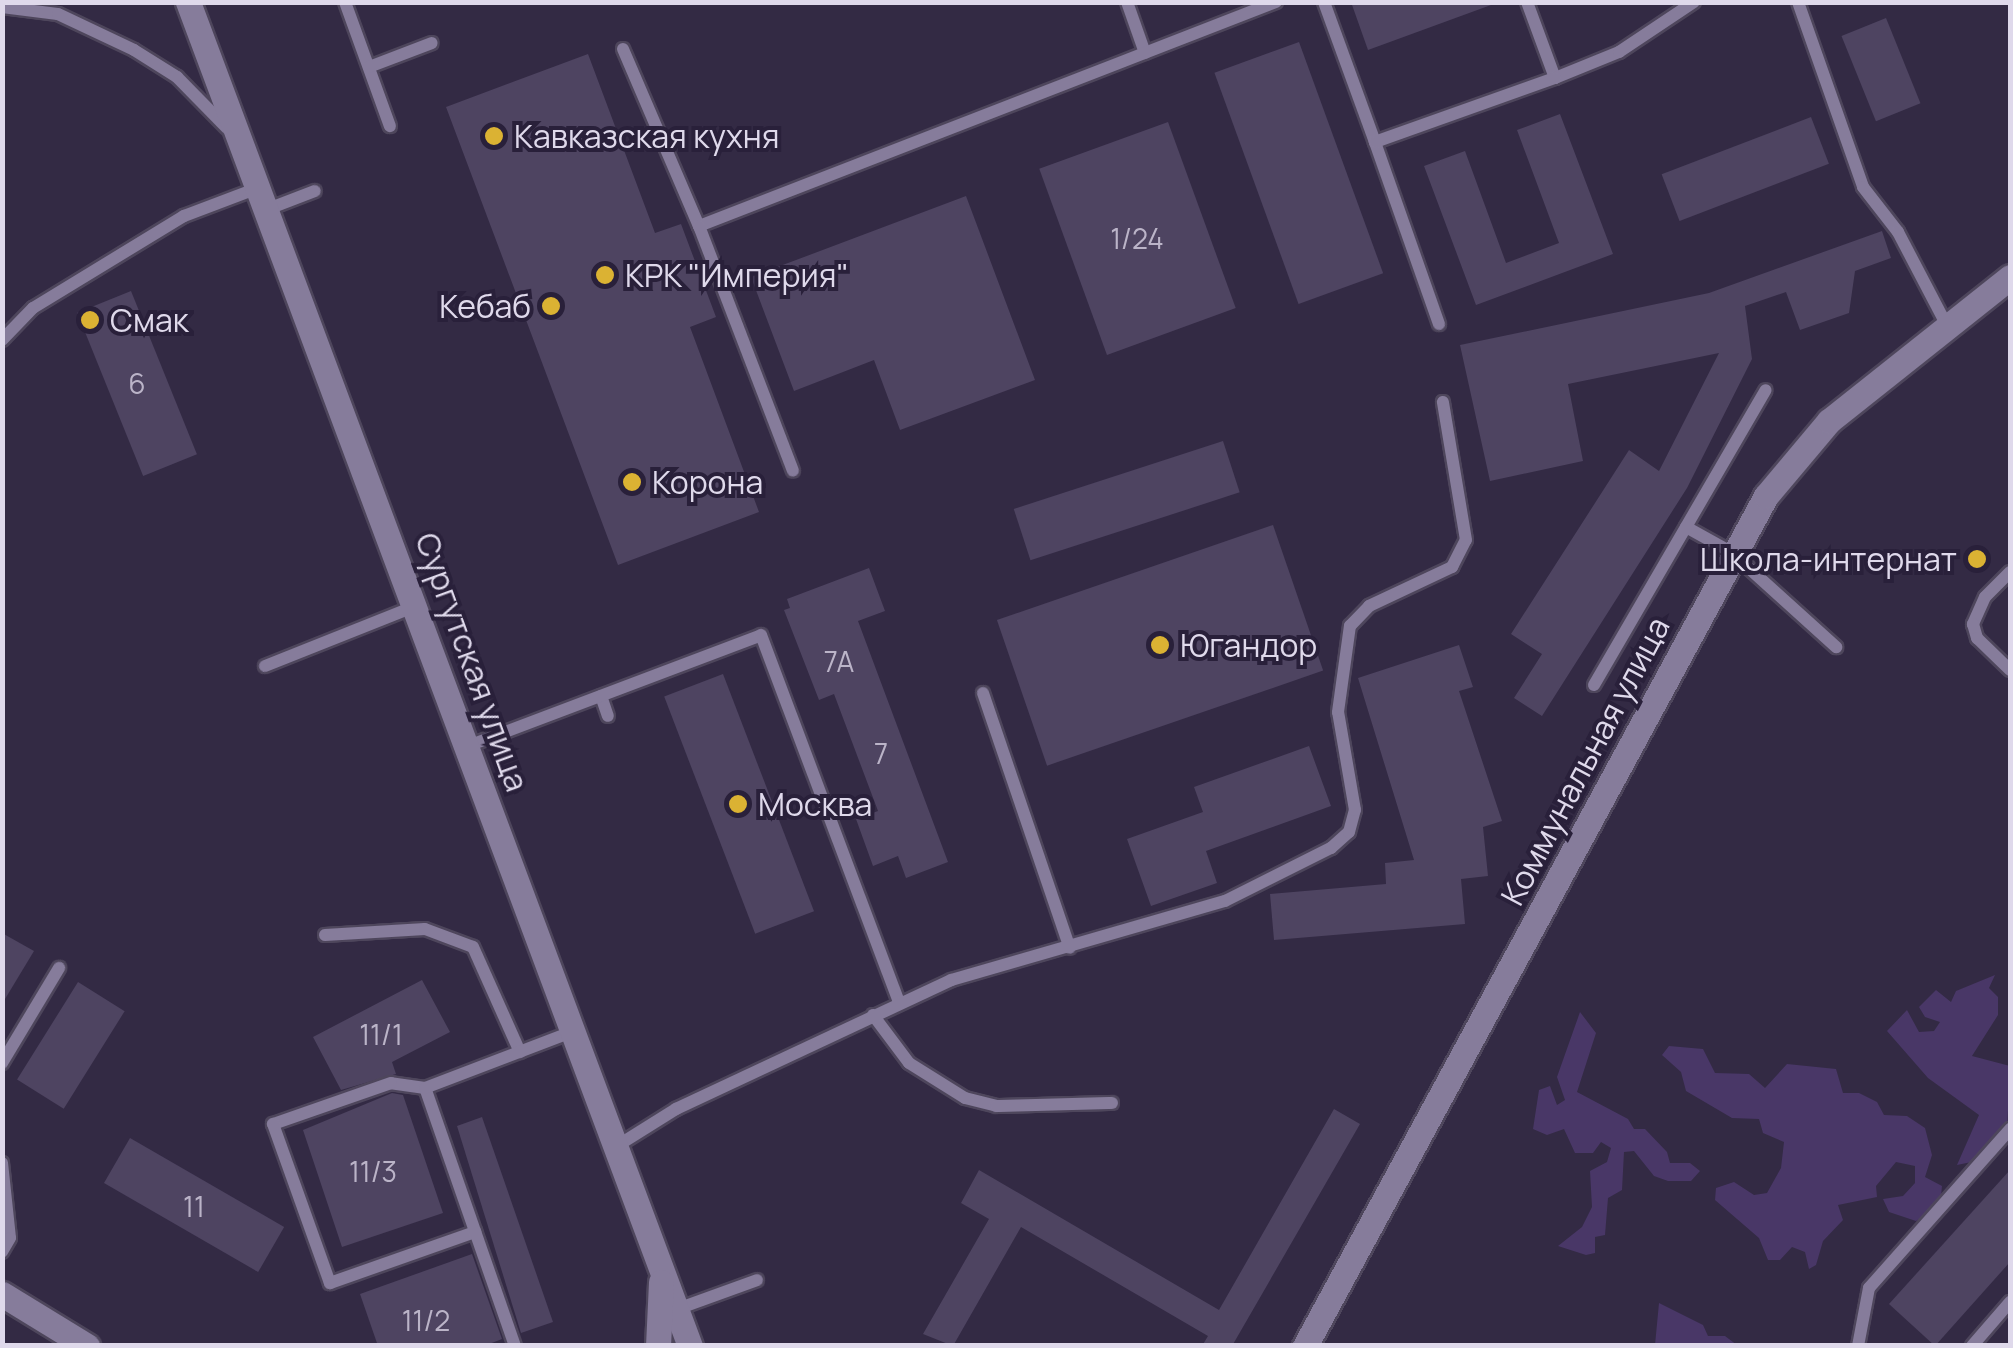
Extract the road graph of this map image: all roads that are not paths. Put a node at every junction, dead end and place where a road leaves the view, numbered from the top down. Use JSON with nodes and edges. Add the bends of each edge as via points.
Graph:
{"nodes":[{"id":1,"x":344,"y":2,"type":"edge"},
{"id":2,"x":1127,"y":2,"type":"edge"},
{"id":3,"x":1276,"y":2,"type":"edge"},
{"id":4,"x":1324,"y":2,"type":"edge"},
{"id":5,"x":1527,"y":2,"type":"edge"},
{"id":6,"x":1694,"y":2,"type":"edge"},
{"id":7,"x":1798,"y":2,"type":"edge"},
{"id":8,"x":188,"y":4,"type":"edge"},
{"id":9,"x":2,"y":7,"type":"edge"},
{"id":10,"x":432,"y":43,"type":"dead end"},
{"id":11,"x":623,"y":49,"type":"dead end"},
{"id":12,"x":1145,"y":53,"type":"junction"},
{"id":13,"x":368,"y":67,"type":"junction"},
{"id":14,"x":1556,"y":78,"type":"junction"},
{"id":15,"x":390,"y":126,"type":"dead end"},
{"id":16,"x":1375,"y":142,"type":"junction"},
{"id":17,"x":246,"y":151,"type":"junction"},
{"id":18,"x":315,"y":191,"type":"dead end"},
{"id":19,"x":264,"y":198,"type":"junction"},
{"id":20,"x":699,"y":226,"type":"junction"},
{"id":21,"x":2010,"y":277,"type":"edge"},
{"id":22,"x":1438,"y":324,"type":"dead end"},
{"id":23,"x":1946,"y":324,"type":"junction"},
{"id":24,"x":2,"y":340,"type":"edge"},
{"id":25,"x":1766,"y":390,"type":"dead end"},
{"id":26,"x":1443,"y":402,"type":"dead end"},
{"id":27,"x":793,"y":471,"type":"dead end"},
{"id":28,"x":1686,"y":527,"type":"junction"},
{"id":29,"x":1731,"y":552,"type":"junction"},
{"id":30,"x":2010,"y":572,"type":"edge"},
{"id":31,"x":416,"y":606,"type":"junction"},
{"id":32,"x":1836,"y":647,"type":"dead end"},
{"id":33,"x":265,"y":666,"type":"dead end"},
{"id":34,"x":2010,"y":670,"type":"edge"},
{"id":35,"x":1594,"y":685,"type":"dead end"},
{"id":36,"x":983,"y":693,"type":"dead end"},
{"id":37,"x":601,"y":696,"type":"junction"},
{"id":38,"x":608,"y":716,"type":"dead end"},
{"id":39,"x":468,"y":746,"type":"junction"},
{"id":40,"x":325,"y":935,"type":"dead end"},
{"id":41,"x":1070,"y":948,"type":"junction"},
{"id":42,"x":59,"y":968,"type":"dead end"},
{"id":43,"x":899,"y":1003,"type":"junction"},
{"id":44,"x":873,"y":1015,"type":"junction"},
{"id":45,"x":574,"y":1031,"type":"junction"},
{"id":46,"x":520,"y":1052,"type":"junction"},
{"id":47,"x":2,"y":1063,"type":"edge"},
{"id":48,"x":424,"y":1088,"type":"junction"},
{"id":49,"x":1112,"y":1103,"type":"dead end"},
{"id":50,"x":2010,"y":1129,"type":"edge"},
{"id":51,"x":617,"y":1146,"type":"junction"},
{"id":52,"x":2,"y":1163,"type":"edge"},
{"id":53,"x":475,"y":1232,"type":"junction"},
{"id":54,"x":2,"y":1252,"type":"edge"},
{"id":55,"x":662,"y":1267,"type":"junction"},
{"id":56,"x":757,"y":1280,"type":"dead end"},
{"id":57,"x":5,"y":1302,"type":"edge"},
{"id":58,"x":2010,"y":1302,"type":"edge"},
{"id":59,"x":677,"y":1309,"type":"junction"},
{"id":60,"x":87,"y":1346,"type":"edge"},
{"id":61,"x":515,"y":1346,"type":"edge"},
{"id":62,"x":658,"y":1346,"type":"edge"},
{"id":63,"x":690,"y":1346,"type":"edge"},
{"id":64,"x":1304,"y":1346,"type":"edge"},
{"id":65,"x":1858,"y":1346,"type":"edge"},
{"id":66,"x":1972,"y":1346,"type":"edge"}],
"edges":[{"from":1,"to":13,"type":"lane"},
{"from":2,"to":12,"type":"lane"},
{"from":3,"to":12,"type":"lane"},
{"from":4,"to":16,"type":"lane"},
{"from":5,"to":14,"type":"lane"},
{"from":6,"to":14,"type":"lane","via":[[1619,52]]},
{"from":7,"to":23,"type":"lane","via":[[1863,186],[1898,232]]},
{"from":8,"to":17,"type":"main road","name":"Сургутская улица"},
{"from":9,"to":17,"type":"lane","via":[[58,14],[134,50],[177,76]]},
{"from":10,"to":13,"type":"lane"},
{"from":11,"to":20,"type":"lane"},
{"from":12,"to":20,"type":"lane"},
{"from":13,"to":15,"type":"lane"},
{"from":14,"to":16,"type":"lane"},
{"from":16,"to":22,"type":"lane"},
{"from":17,"to":19,"type":"main road","name":"Сургутская улица"},
{"from":18,"to":19,"type":"lane"},
{"from":19,"to":24,"type":"lane","via":[[184,216],[33,308]]},
{"from":19,"to":31,"type":"main road","name":"Сургутская улица"},
{"from":20,"to":27,"type":"lane"},
{"from":21,"to":23,"type":"main road","name":"Коммунальная улица"},
{"from":23,"to":29,"type":"main road","name":"Коммунальная улица","via":[[1829,421],[1766,496]]},
{"from":25,"to":28,"type":"lane"},
{"from":26,"to":41,"type":"lane","via":[[1466,540],[1452,567],[1369,606],[1350,626],[1338,712],[1355,810],[1349,832],[1331,848],[1226,901]]},
{"from":28,"to":29,"type":"lane"},
{"from":28,"to":35,"type":"lane"},
{"from":29,"to":32,"type":"lane"},
{"from":29,"to":64,"type":"main road","name":"Коммунальная улица"},
{"from":30,"to":34,"type":"lane","via":[[1985,597],[1973,624],[1977,638]]},
{"from":31,"to":33,"type":"lane"},
{"from":31,"to":39,"type":"main road","name":"Сургутская улица"},
{"from":36,"to":41,"type":"lane"},
{"from":37,"to":38,"type":"lane"},
{"from":37,"to":39,"type":"lane"},
{"from":37,"to":43,"type":"lane","via":[[762,635]]},
{"from":39,"to":45,"type":"main road","name":"Сургутская улица"},
{"from":40,"to":46,"type":"lane","via":[[425,929],[473,947],[487,966]]},
{"from":41,"to":43,"type":"lane","via":[[993,964]]},
{"from":42,"to":47,"type":"lane"},
{"from":43,"to":44,"type":"lane"},
{"from":44,"to":49,"type":"lane","via":[[910,1063],[966,1098],[996,1106]]},
{"from":44,"to":51,"type":"lane","via":[[676,1109]]},
{"from":45,"to":46,"type":"lane"},
{"from":45,"to":51,"type":"main road","name":"Сургутская улица"},
{"from":46,"to":48,"type":"lane"},
{"from":48,"to":53,"type":"lane"},
{"from":48,"to":53,"type":"lane","via":[[391,1084],[273,1124],[330,1283]]},
{"from":50,"to":65,"type":"lane","via":[[1869,1288],[1857,1322]]},
{"from":51,"to":55,"type":"main road","name":"Сургутская улица"},
{"from":52,"to":54,"type":"lane","via":[[10,1238]]},
{"from":53,"to":61,"type":"lane"},
{"from":55,"to":59,"type":"main road","name":"Сургутская улица"},
{"from":55,"to":62,"type":"main road"},
{"from":56,"to":59,"type":"lane"},
{"from":57,"to":60,"type":"main road"},
{"from":58,"to":66,"type":"lane"},
{"from":59,"to":63,"type":"main road","name":"Сургутская улица"}]}
